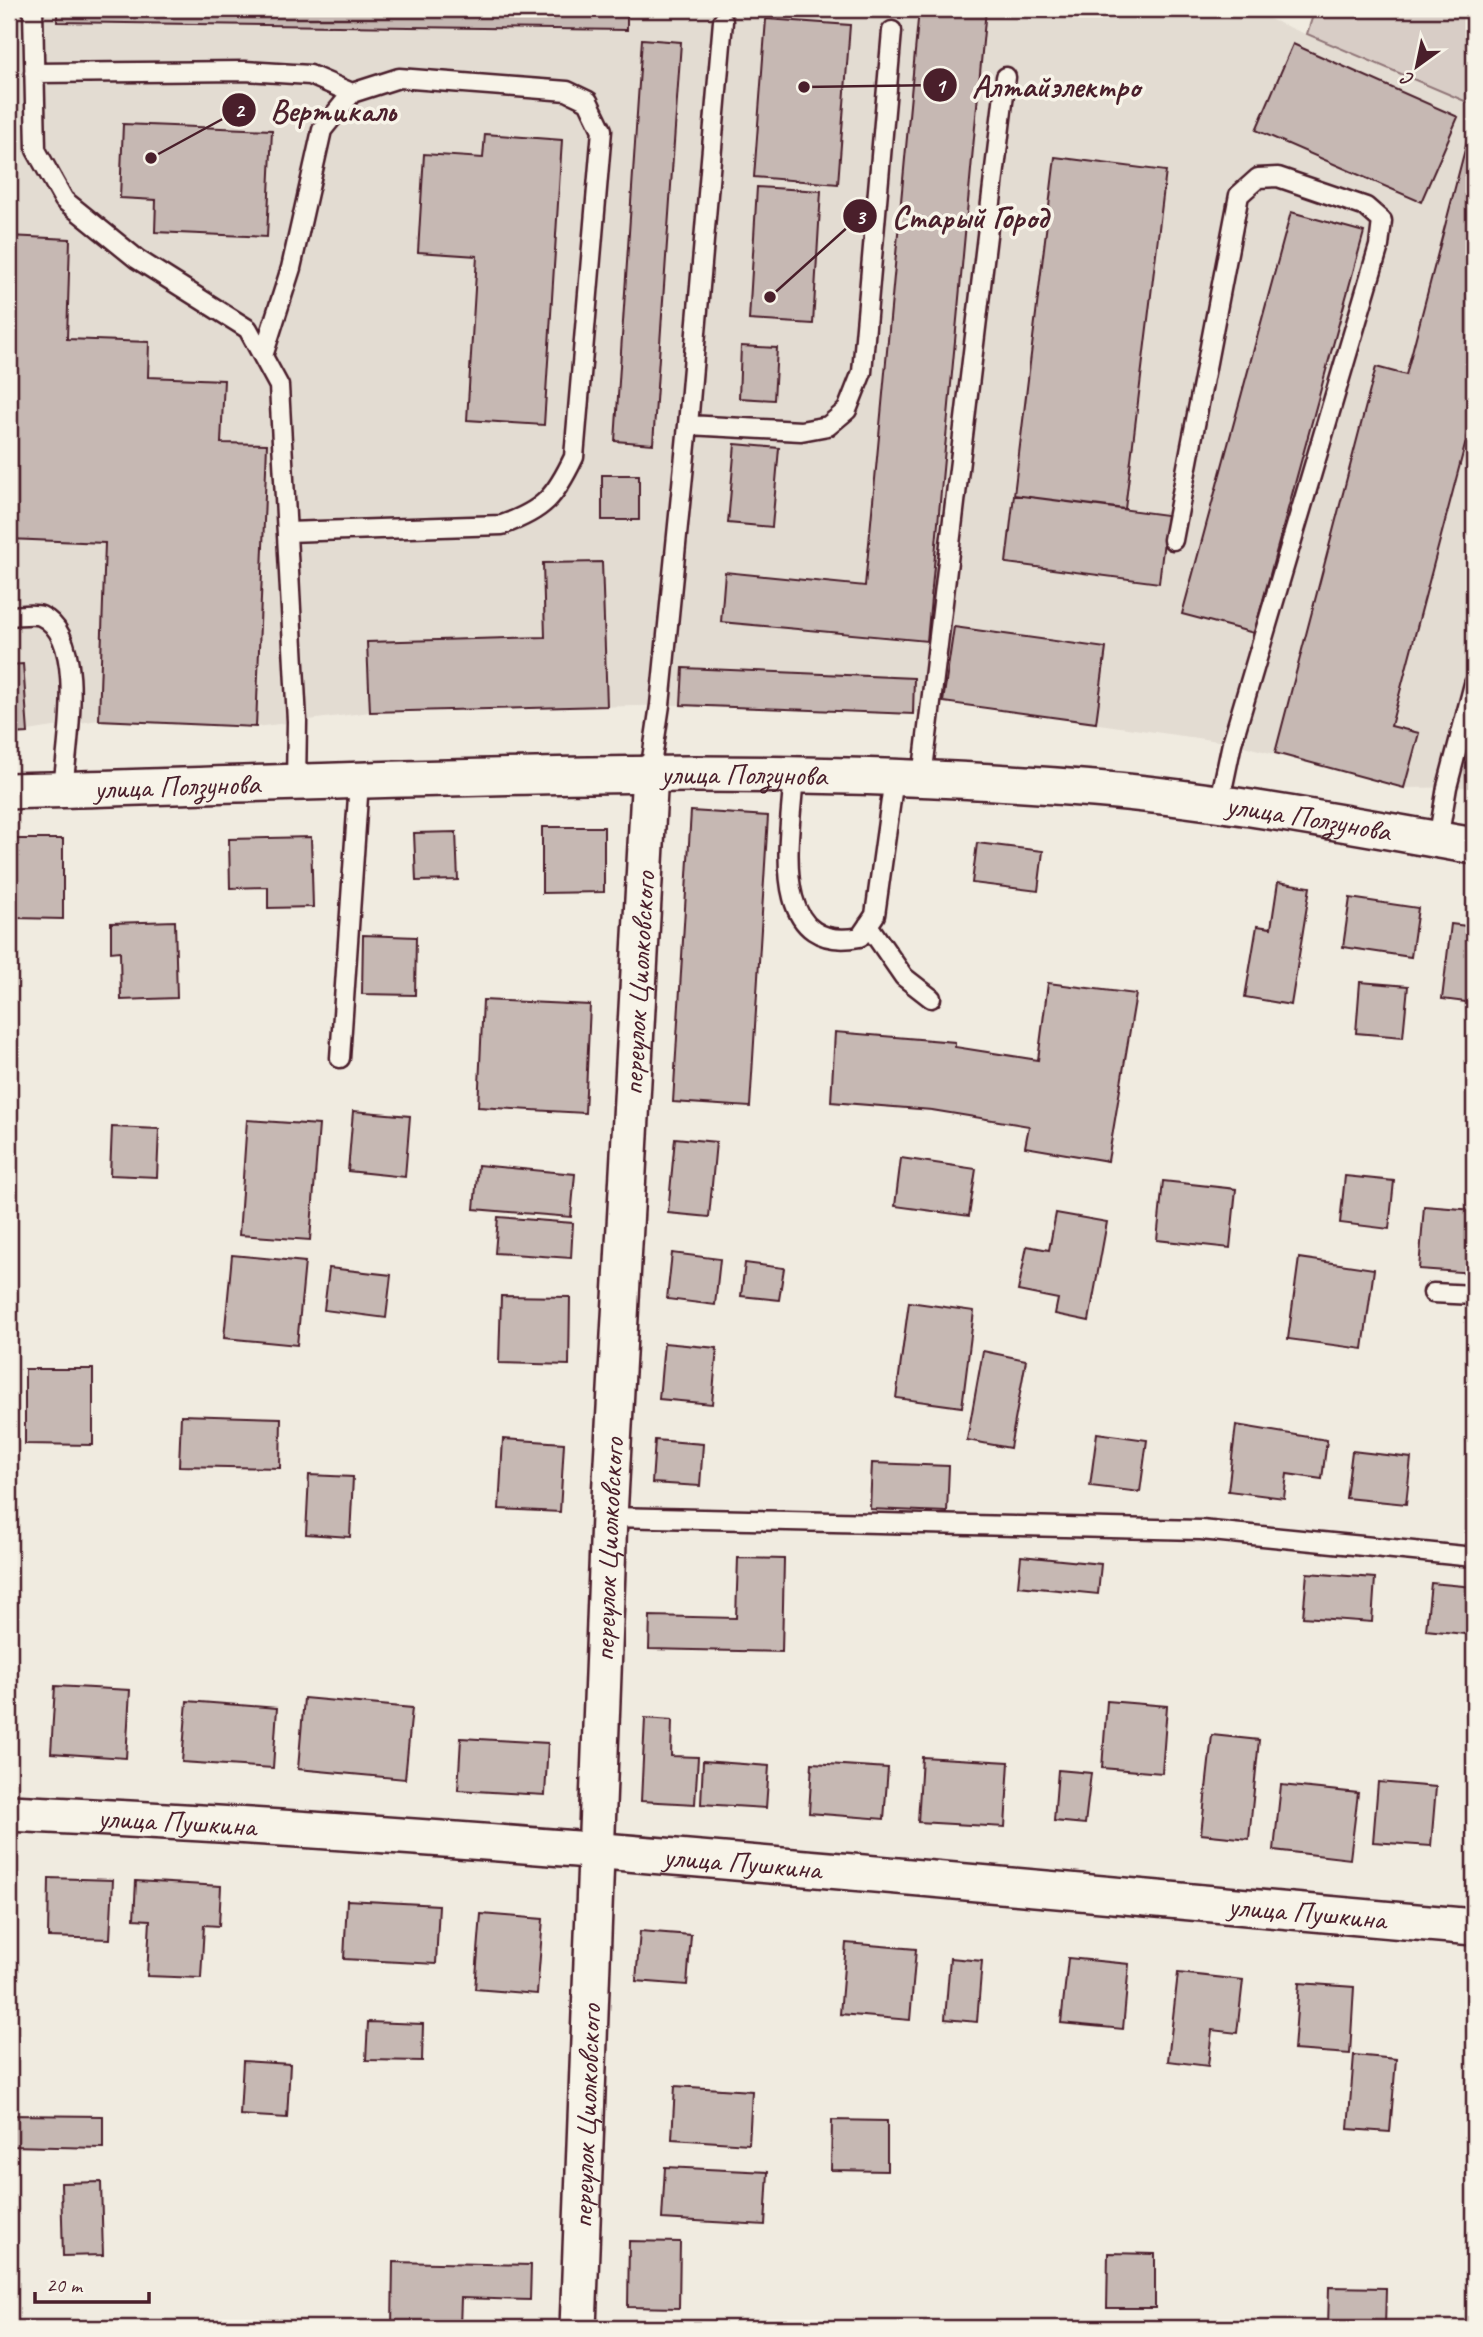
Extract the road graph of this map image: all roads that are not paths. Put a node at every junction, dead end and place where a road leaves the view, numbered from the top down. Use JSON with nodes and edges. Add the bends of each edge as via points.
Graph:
{"nodes":[{"id":1,"x":33,"y":9,"type":"edge"},
{"id":2,"x":723,"y":21,"type":"dead end"},
{"id":3,"x":892,"y":31,"type":"dead end"},
{"id":4,"x":34,"y":73,"type":"junction"},
{"id":5,"x":1006,"y":77,"type":"dead end"},
{"id":6,"x":352,"y":93,"type":"junction"},
{"id":7,"x":263,"y":356,"type":"junction"},
{"id":8,"x":688,"y":425,"type":"junction"},
{"id":9,"x":287,"y":532,"type":"junction"},
{"id":10,"x":1172,"y":540,"type":"dead end"},
{"id":11,"x":9,"y":616,"type":"edge"},
{"id":12,"x":1474,"y":684,"type":"edge"},
{"id":13,"x":650,"y":772,"type":"junction"},
{"id":14,"x":794,"y":774,"type":"junction"},
{"id":15,"x":908,"y":778,"type":"junction"},
{"id":16,"x":359,"y":782,"type":"junction"},
{"id":17,"x":296,"y":784,"type":"junction"},
{"id":18,"x":63,"y":790,"type":"junction"},
{"id":19,"x":9,"y":791,"type":"edge"},
{"id":20,"x":1219,"y":806,"type":"junction"},
{"id":21,"x":1438,"y":840,"type":"junction"},
{"id":22,"x":1474,"y":846,"type":"edge"},
{"id":23,"x":868,"y":925,"type":"junction"},
{"id":24,"x":931,"y":998,"type":"dead end"},
{"id":25,"x":340,"y":1058,"type":"dead end"},
{"id":26,"x":1433,"y":1293,"type":"dead end"},
{"id":27,"x":1474,"y":1295,"type":"edge"},
{"id":28,"x":609,"y":1517,"type":"junction"},
{"id":29,"x":1474,"y":1557,"type":"edge"},
{"id":30,"x":9,"y":1813,"type":"edge"},
{"id":31,"x":597,"y":1852,"type":"junction"},
{"id":32,"x":1474,"y":1927,"type":"edge"},
{"id":33,"x":578,"y":2328,"type":"edge"}],
"edges":[{"from":1,"to":4,"type":"lane"},
{"from":2,"to":8,"type":"lane"},
{"from":3,"to":8,"type":"lane","via":[[862,372],[847,410],[828,426],[801,431]]},
{"from":4,"to":6,"type":"lane","via":[[245,71],[310,75]]},
{"from":4,"to":7,"type":"lane","via":[[36,150],[64,200],[137,259],[248,329]]},
{"from":5,"to":15,"type":"lane"},
{"from":6,"to":7,"type":"lane","via":[[322,130],[291,268]]},
{"from":6,"to":9,"type":"lane","via":[[399,78],[567,91],[588,101],[602,130],[573,457],[558,491],[531,515],[502,525]]},
{"from":7,"to":9,"type":"lane","via":[[279,386]]},
{"from":8,"to":13,"type":"lane"},
{"from":9,"to":17,"type":"lane"},
{"from":10,"to":20,"type":"lane","via":[[1239,195],[1258,178],[1278,177],[1366,207],[1382,221],[1379,246],[1232,744]]},
{"from":11,"to":18,"type":"lane","via":[[40,615],[59,630],[68,652],[70,708]]},
{"from":12,"to":21,"type":"lane"},
{"from":13,"to":14,"type":"street","name":"улица Ползунова"},
{"from":13,"to":16,"type":"street","name":"улица Ползунова"},
{"from":13,"to":28,"type":"street","name":"переулок Циолковского"},
{"from":14,"to":15,"type":"street","name":"улица Ползунова"},
{"from":14,"to":23,"type":"lane","via":[[788,877],[795,909],[814,932],[836,942],[860,937]]},
{"from":15,"to":20,"type":"street","name":"улица Ползунова","via":[[1098,789]]},
{"from":15,"to":23,"type":"lane","via":[[875,915]]},
{"from":16,"to":17,"type":"street","name":"улица Ползунова"},
{"from":16,"to":25,"type":"lane"},
{"from":17,"to":18,"type":"street","name":"улица Ползунова"},
{"from":18,"to":19,"type":"street","name":"улица Ползунова"},
{"from":20,"to":21,"type":"street","name":"улица Ползунова"},
{"from":21,"to":22,"type":"street","name":"улица Ползунова"},
{"from":23,"to":24,"type":"lane","via":[[904,977]]},
{"from":26,"to":27,"type":"lane"},
{"from":28,"to":29,"type":"lane","via":[[1201,1530]]},
{"from":28,"to":31,"type":"street","name":"переулок Циолковского"},
{"from":30,"to":31,"type":"street","name":"улица Пушкина","via":[[198,1822]]},
{"from":31,"to":32,"type":"street","name":"улица Пушкина"},
{"from":31,"to":33,"type":"street","name":"переулок Циолковского"}]}
